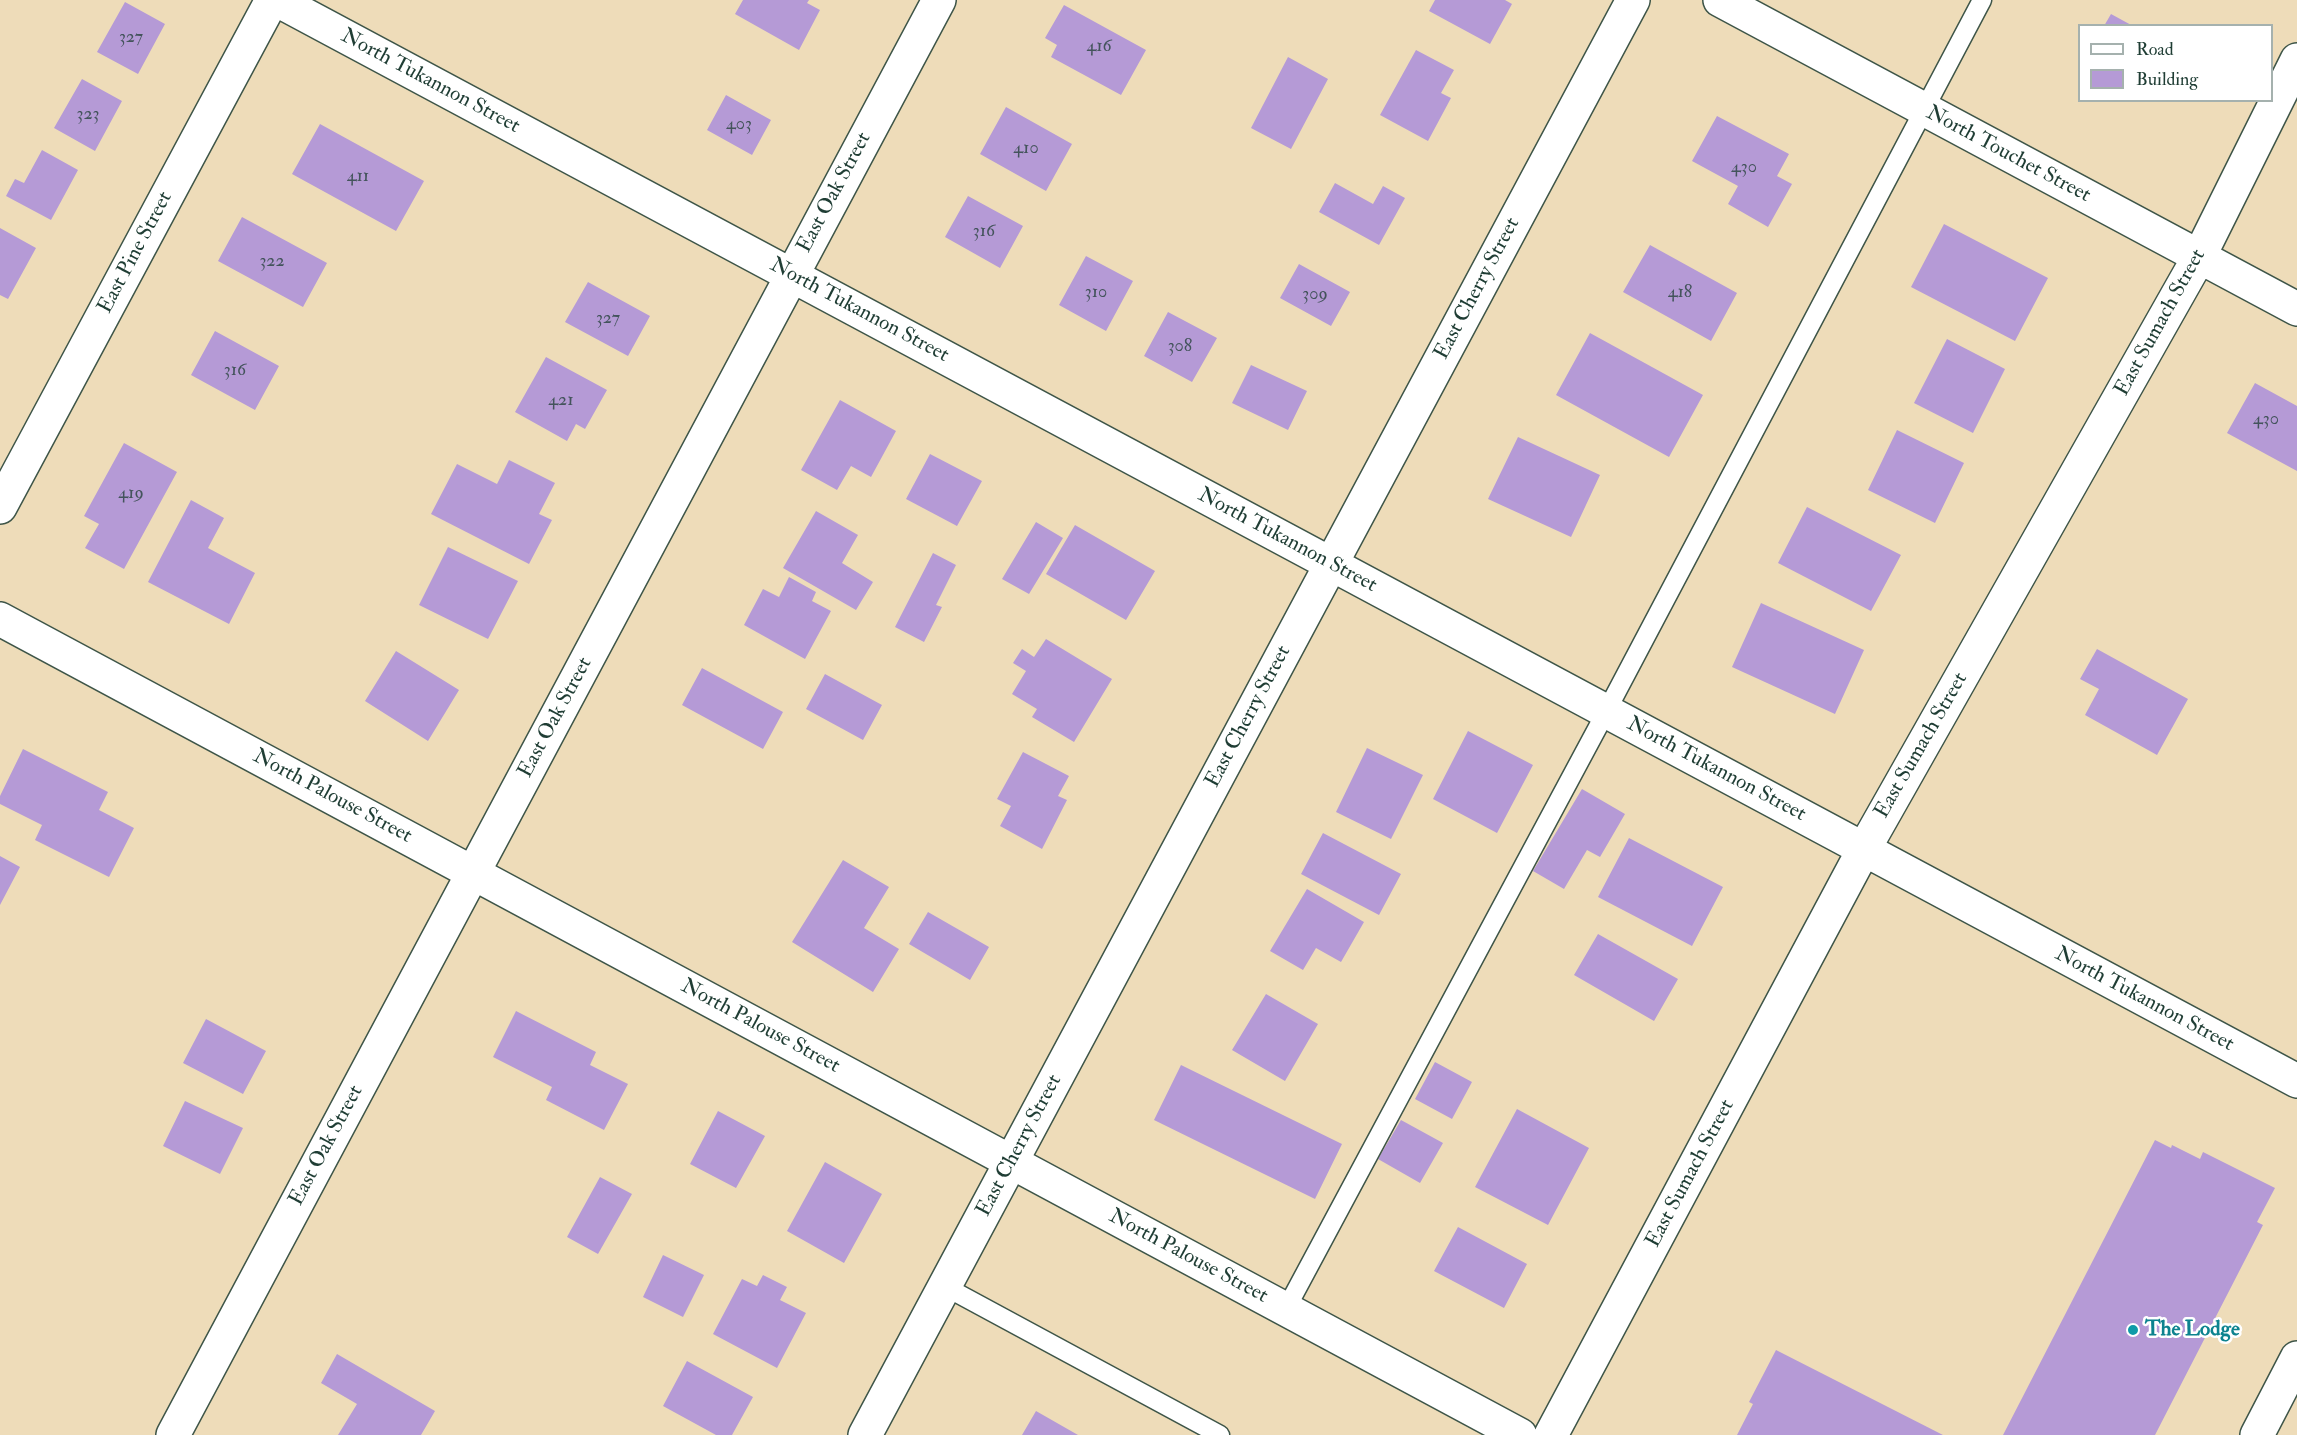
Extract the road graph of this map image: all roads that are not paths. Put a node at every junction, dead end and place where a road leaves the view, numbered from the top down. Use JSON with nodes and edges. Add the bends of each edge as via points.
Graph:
{"nodes":[{"id":1,"x":272,"y":0,"type":"edge"},
{"id":2,"x":277,"y":0,"type":"edge"},
{"id":3,"x":939,"y":0,"type":"edge"},
{"id":4,"x":1633,"y":0,"type":"edge"},
{"id":5,"x":1720,"y":0,"type":"edge"},
{"id":6,"x":1982,"y":0,"type":"edge"},
{"id":7,"x":2297,"y":60,"type":"edge"},
{"id":8,"x":1923,"y":109,"type":"junction"},
{"id":9,"x":2199,"y":257,"type":"junction"},
{"id":10,"x":792,"y":275,"type":"junction"},
{"id":11,"x":2297,"y":309,"type":"edge"},
{"id":12,"x":0,"y":507,"type":"edge"},
{"id":13,"x":1331,"y":564,"type":"junction"},
{"id":14,"x":0,"y":619,"type":"edge"},
{"id":15,"x":1606,"y":712,"type":"junction"},
{"id":16,"x":1863,"y":849,"type":"junction"},
{"id":17,"x":473,"y":873,"type":"junction"},
{"id":18,"x":2297,"y":1081,"type":"edge"},
{"id":19,"x":1011,"y":1161,"type":"junction"},
{"id":20,"x":945,"y":1286,"type":"junction"},
{"id":21,"x":1286,"y":1309,"type":"junction"},
{"id":22,"x":2297,"y":1358,"type":"edge"},
{"id":23,"x":173,"y":1435,"type":"edge"},
{"id":24,"x":865,"y":1435,"type":"edge"},
{"id":25,"x":1220,"y":1435,"type":"edge"},
{"id":26,"x":1520,"y":1435,"type":"edge"},
{"id":27,"x":1551,"y":1435,"type":"edge"},
{"id":28,"x":2257,"y":1435,"type":"edge"}],
"edges":[{"from":1,"to":12,"type":"street","name":"East Pine Street"},
{"from":2,"to":10,"type":"street","name":"North Tukannon Street"},
{"from":3,"to":10,"type":"street","name":"East Oak Street"},
{"from":4,"to":13,"type":"street","name":"East Cherry Street"},
{"from":5,"to":8,"type":"street","name":"North Touchet Street"},
{"from":6,"to":8,"type":"lane"},
{"from":7,"to":9,"type":"street","name":"East Sumach Street"},
{"from":8,"to":9,"type":"street","name":"North Touchet Street"},
{"from":8,"to":15,"type":"lane"},
{"from":9,"to":11,"type":"street","name":"North Touchet Street"},
{"from":9,"to":16,"type":"street","name":"East Sumach Street"},
{"from":10,"to":13,"type":"street","name":"North Tukannon Street"},
{"from":10,"to":17,"type":"street","name":"East Oak Street"},
{"from":13,"to":15,"type":"street","name":"North Tukannon Street"},
{"from":13,"to":19,"type":"street","name":"East Cherry Street"},
{"from":14,"to":17,"type":"street","name":"North Palouse Street"},
{"from":15,"to":16,"type":"street","name":"North Tukannon Street"},
{"from":15,"to":21,"type":"lane"},
{"from":16,"to":18,"type":"street","name":"North Tukannon Street"},
{"from":16,"to":27,"type":"street","name":"East Sumach Street"},
{"from":17,"to":19,"type":"street","name":"North Palouse Street"},
{"from":17,"to":23,"type":"street","name":"East Oak Street"},
{"from":19,"to":20,"type":"street","name":"East Cherry Street"},
{"from":19,"to":21,"type":"street","name":"North Palouse Street"},
{"from":20,"to":24,"type":"street","name":"East Cherry Street"},
{"from":20,"to":25,"type":"lane"},
{"from":21,"to":26,"type":"street","name":"North Palouse Street"},
{"from":22,"to":28,"type":"street"}]}
